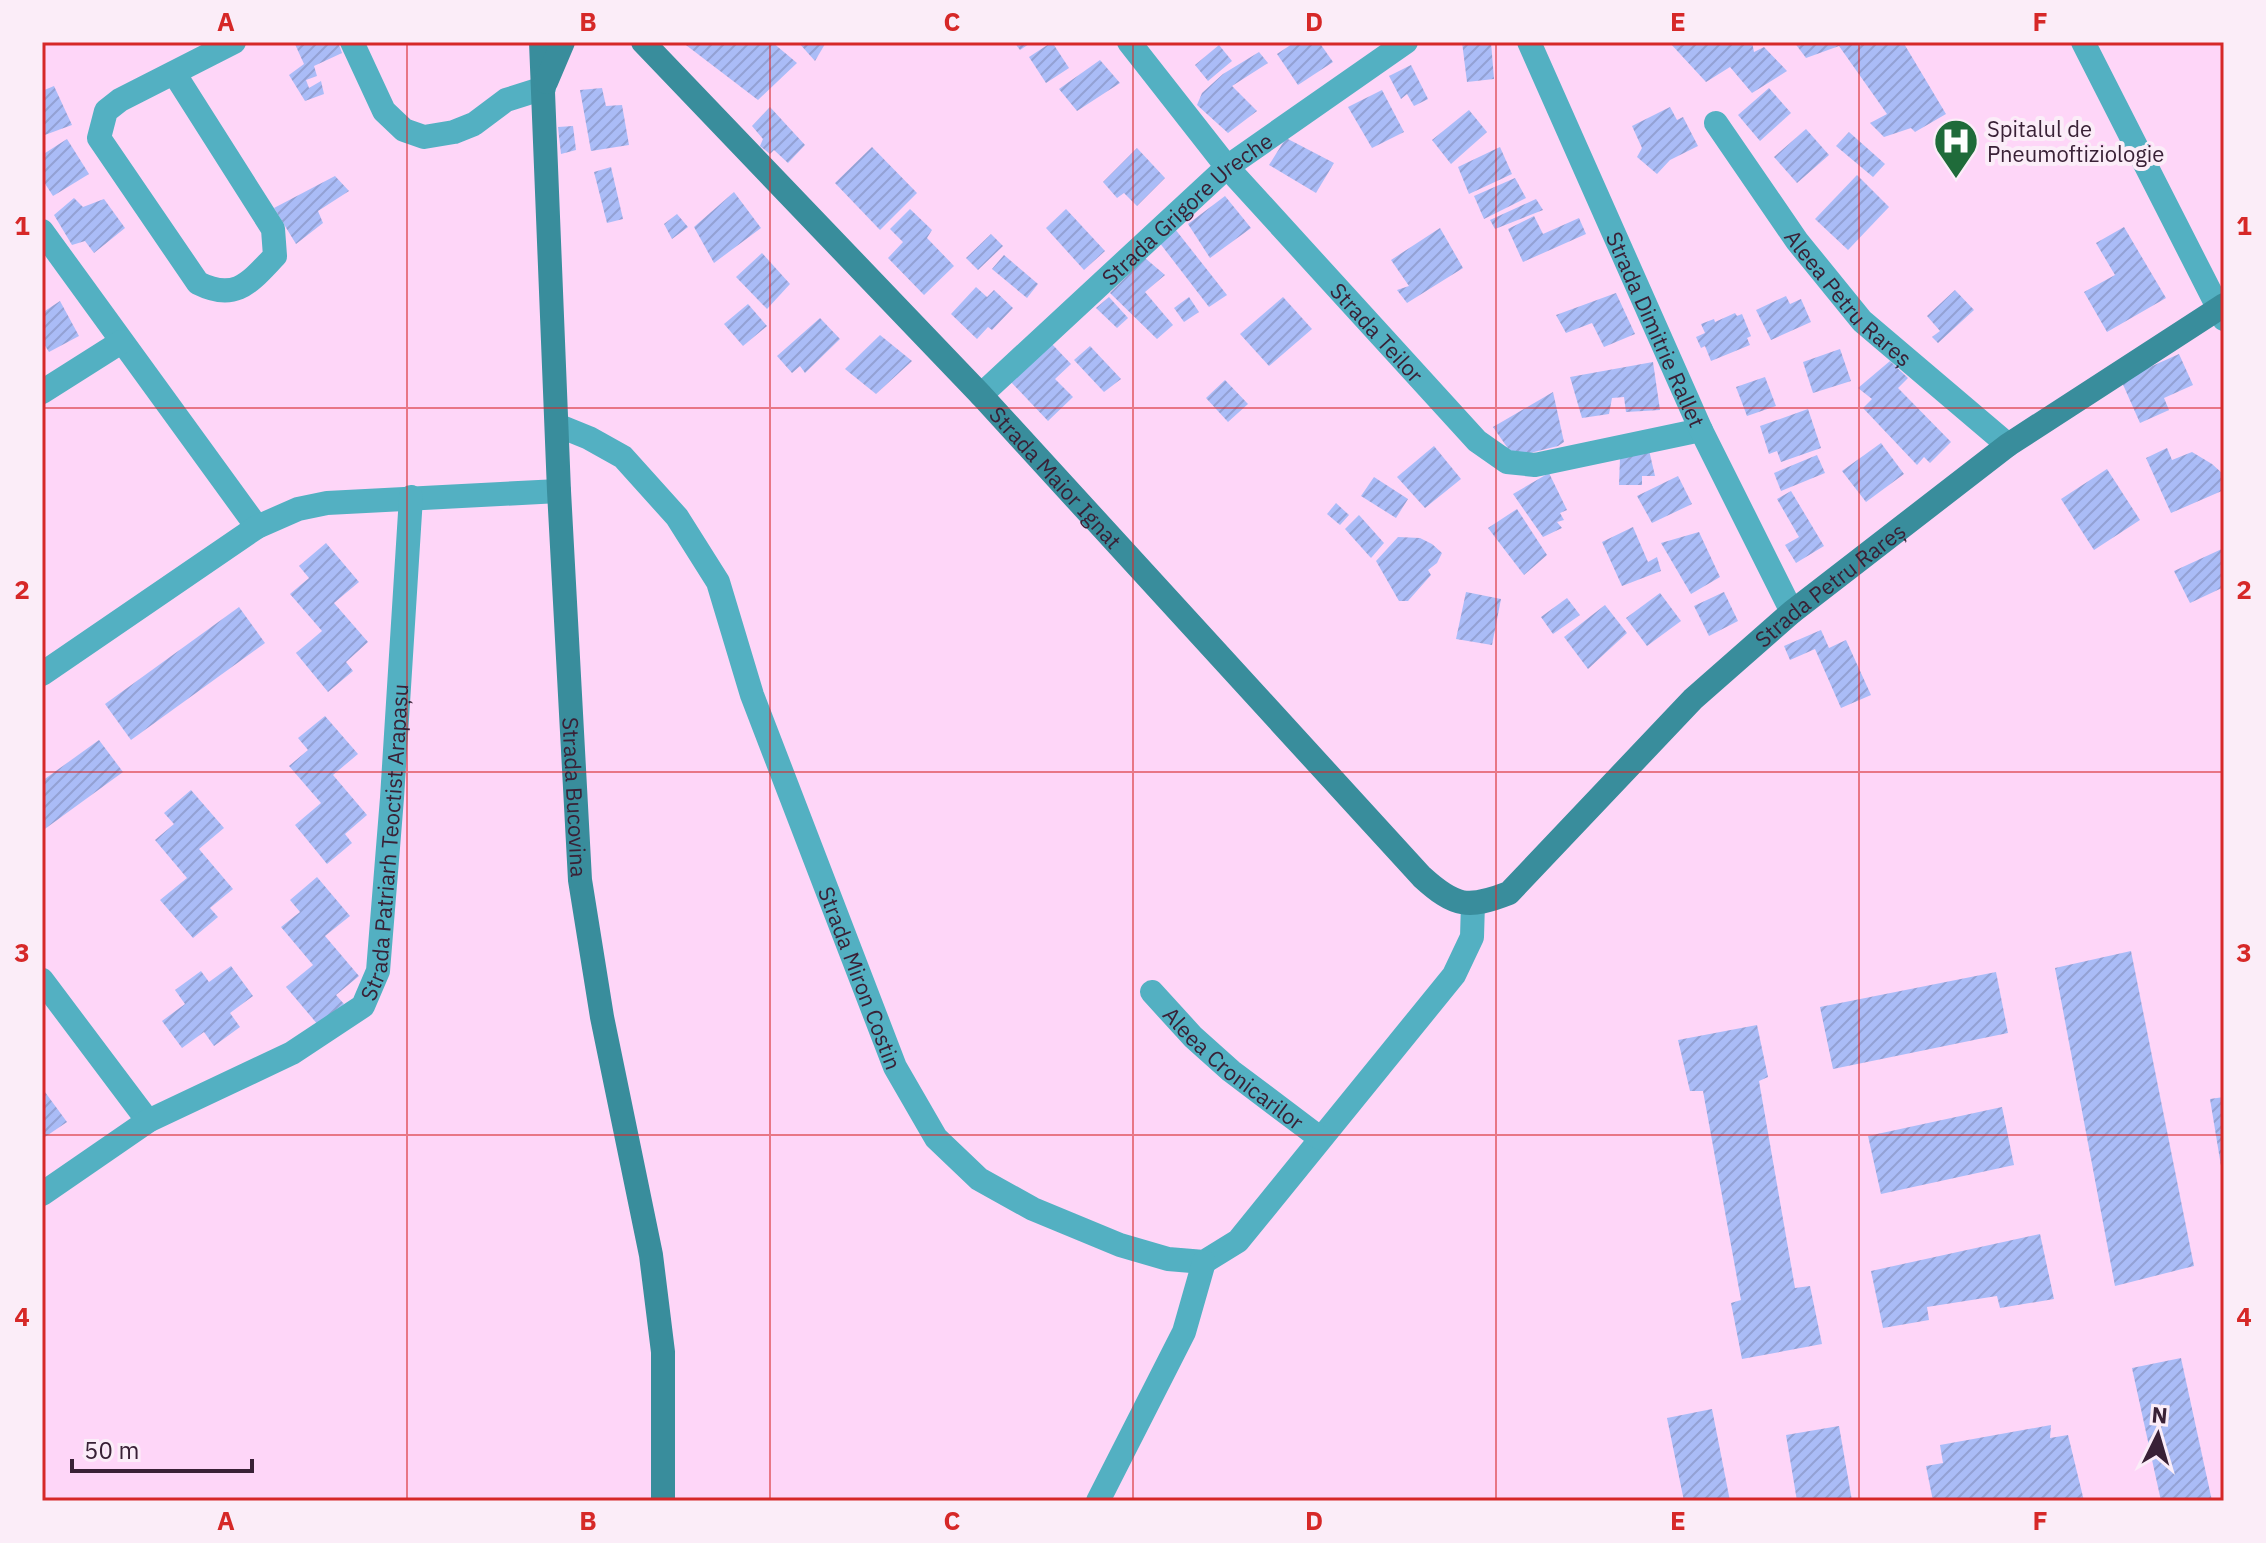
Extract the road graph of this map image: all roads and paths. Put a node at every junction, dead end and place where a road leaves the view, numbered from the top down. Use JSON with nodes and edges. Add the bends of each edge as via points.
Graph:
{"nodes":[{"id":1,"x":234,"y":42,"type":"edge"},
{"id":2,"x":352,"y":42,"type":"edge"},
{"id":3,"x":541,"y":42,"type":"edge"},
{"id":4,"x":563,"y":42,"type":"edge"},
{"id":5,"x":643,"y":42,"type":"edge"},
{"id":6,"x":1129,"y":42,"type":"edge"},
{"id":7,"x":1406,"y":42,"type":"edge"},
{"id":8,"x":1529,"y":42,"type":"edge"},
{"id":9,"x":2083,"y":42,"type":"edge"},
{"id":10,"x":174,"y":73,"type":"junction"},
{"id":11,"x":544,"y":88,"type":"junction"},
{"id":12,"x":1716,"y":123,"type":"dead end"},
{"id":13,"x":1227,"y":167,"type":"junction"},
{"id":14,"x":42,"y":231,"type":"edge"},
{"id":15,"x":2222,"y":311,"type":"edge"},
{"id":16,"x":121,"y":342,"type":"junction"},
{"id":17,"x":42,"y":392,"type":"edge"},
{"id":18,"x":981,"y":395,"type":"junction"},
{"id":19,"x":557,"y":425,"type":"junction"},
{"id":20,"x":1701,"y":430,"type":"junction"},
{"id":21,"x":2008,"y":445,"type":"junction"},
{"id":22,"x":559,"y":491,"type":"junction"},
{"id":23,"x":411,"y":497,"type":"junction"},
{"id":24,"x":257,"y":527,"type":"junction"},
{"id":25,"x":1792,"y":612,"type":"junction"},
{"id":26,"x":42,"y":674,"type":"edge"},
{"id":27,"x":1473,"y":903,"type":"junction"},
{"id":28,"x":42,"y":980,"type":"edge"},
{"id":29,"x":1152,"y":992,"type":"dead end"},
{"id":30,"x":148,"y":1121,"type":"junction"},
{"id":31,"x":1320,"y":1138,"type":"junction"},
{"id":32,"x":42,"y":1194,"type":"edge"},
{"id":33,"x":1204,"y":1262,"type":"junction"},
{"id":34,"x":663,"y":1501,"type":"edge"},
{"id":35,"x":1098,"y":1501,"type":"edge"}],
"edges":[{"from":1,"to":10,"type":"street"},
{"from":2,"to":11,"type":"street","via":[[384,111],[404,130],[424,137],[474,124],[506,100]]},
{"from":3,"to":11,"type":"street","name":"Strada Bucovina"},
{"from":4,"to":11,"type":"street","name":"Strada Bucovina"},
{"from":5,"to":18,"type":"street","name":"Strada Maior Ignat"},
{"from":6,"to":13,"type":"street","name":"Strada Teilor"},
{"from":7,"to":13,"type":"street","name":"Strada Grigore Ureche"},
{"from":8,"to":20,"type":"street","name":"Strada Dimitrie Rallet"},
{"from":9,"to":15,"type":"street"},
{"from":10,"to":10,"type":"street","via":[[273,229],[275,256],[235,290],[222,292],[198,283],[99,138],[106,111]]},
{"from":11,"to":19,"type":"street","name":"Strada Bucovina"},
{"from":12,"to":21,"type":"street","name":"Aleea Petru Rareș","via":[[1797,241],[1862,321]]},
{"from":13,"to":18,"type":"street","name":"Strada Grigore Ureche"},
{"from":13,"to":20,"type":"street","name":"Strada Teilor","via":[[1477,441],[1507,462],[1535,465]]},
{"from":14,"to":16,"type":"street"},
{"from":15,"to":21,"type":"street","name":"Strada Petru Rareș"},
{"from":16,"to":17,"type":"street"},
{"from":16,"to":24,"type":"street"},
{"from":18,"to":27,"type":"street","name":"Strada Maior Ignat","via":[[1422,877],[1445,898]]},
{"from":19,"to":22,"type":"street","name":"Strada Bucovina"},
{"from":19,"to":33,"type":"street","name":"Strada Miron Costin","via":[[623,457],[677,517],[718,582],[752,695],[895,1067],[936,1138],[979,1179],[1033,1209],[1120,1245],[1168,1259]]},
{"from":20,"to":25,"type":"street","name":"Strada Dimitrie Rallet"},
{"from":21,"to":25,"type":"street","name":"Strada Petru Rareș"},
{"from":22,"to":23,"type":"street"},
{"from":22,"to":34,"type":"street","name":"Strada Bucovina","via":[[580,880],[651,1255],[663,1352]]},
{"from":23,"to":24,"type":"street","via":[[327,503]]},
{"from":23,"to":30,"type":"street","name":"Strada Patriarh Teoctist Arapașu","via":[[378,971],[363,1006],[292,1053]]},
{"from":24,"to":26,"type":"street"},
{"from":25,"to":27,"type":"street","name":"Strada Petru Rareș","via":[[1693,699],[1509,893]]},
{"from":27,"to":31,"type":"street","via":[[1472,937],[1454,975]]},
{"from":28,"to":30,"type":"street"},
{"from":29,"to":31,"type":"street","name":"Aleea Cronicarilor","via":[[1231,1071]]},
{"from":30,"to":32,"type":"street","name":"Strada Patriarh Teoctist Arapașu"},
{"from":31,"to":33,"type":"street","via":[[1238,1241]]},
{"from":33,"to":35,"type":"street","via":[[1184,1332]]}]}
